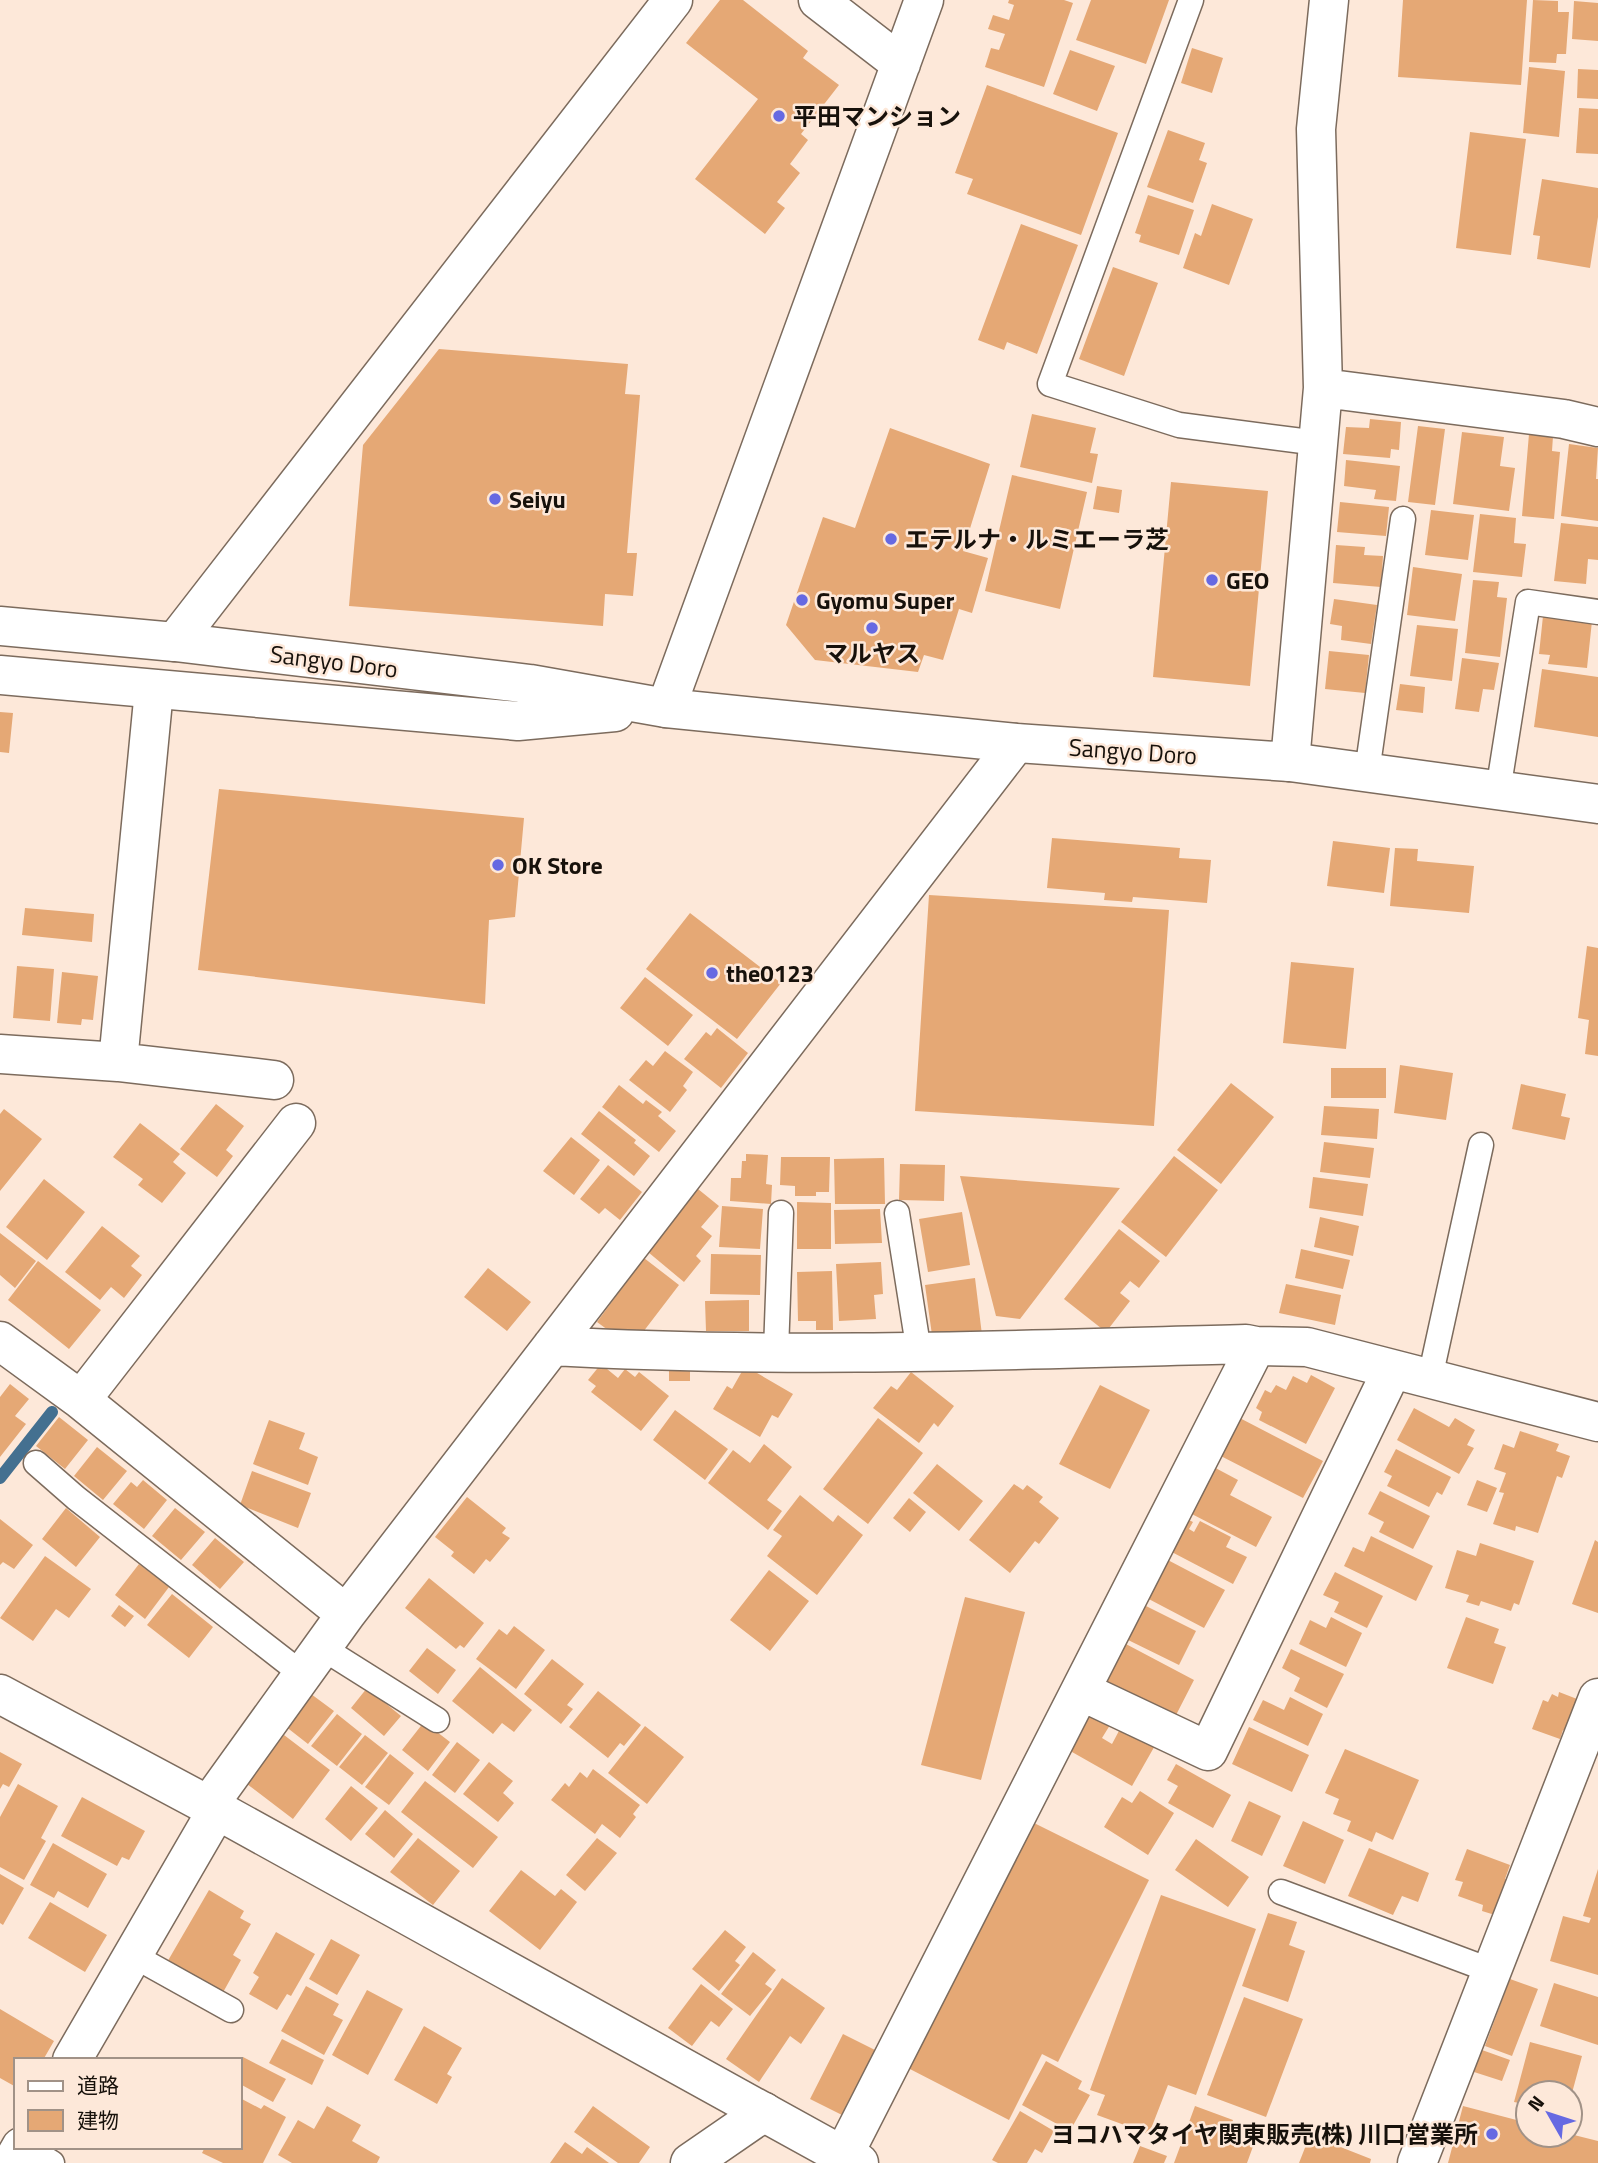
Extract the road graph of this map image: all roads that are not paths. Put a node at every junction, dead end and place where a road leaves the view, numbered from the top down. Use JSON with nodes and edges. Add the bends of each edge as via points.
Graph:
{"nodes":[{"id":1,"x":673,"y":0,"type":"edge"},
{"id":2,"x":818,"y":0,"type":"edge"},
{"id":3,"x":924,"y":0,"type":"edge"},
{"id":4,"x":1191,"y":0,"type":"edge"},
{"id":5,"x":1329,"y":0,"type":"edge"},
{"id":6,"x":901,"y":64,"type":"junction"},
{"id":7,"x":1323,"y":388,"type":"junction"},
{"id":8,"x":1598,"y":427,"type":"edge"},
{"id":9,"x":1318,"y":443,"type":"junction"},
{"id":10,"x":1403,"y":519,"type":"dead end"},
{"id":11,"x":1598,"y":612,"type":"edge"},
{"id":12,"x":0,"y":626,"type":"edge"},
{"id":13,"x":175,"y":642,"type":"junction"},
{"id":14,"x":0,"y":675,"type":"edge"},
{"id":15,"x":154,"y":690,"type":"junction"},
{"id":16,"x":666,"y":708,"type":"junction"},
{"id":17,"x":1016,"y":743,"type":"junction"},
{"id":18,"x":1290,"y":762,"type":"junction"},
{"id":19,"x":1367,"y":772,"type":"junction"},
{"id":20,"x":1498,"y":791,"type":"junction"},
{"id":21,"x":1598,"y":804,"type":"edge"},
{"id":22,"x":0,"y":1054,"type":"edge"},
{"id":23,"x":118,"y":1062,"type":"junction"},
{"id":24,"x":274,"y":1080,"type":"dead end"},
{"id":25,"x":296,"y":1123,"type":"dead end"},
{"id":26,"x":1481,"y":1145,"type":"dead end"},
{"id":27,"x":781,"y":1213,"type":"dead end"},
{"id":28,"x":897,"y":1213,"type":"dead end"},
{"id":29,"x":0,"y":1341,"type":"edge"},
{"id":30,"x":552,"y":1346,"type":"junction"},
{"id":31,"x":1256,"y":1346,"type":"junction"},
{"id":32,"x":776,"y":1351,"type":"junction"},
{"id":33,"x":919,"y":1352,"type":"junction"},
{"id":34,"x":1392,"y":1370,"type":"junction"},
{"id":35,"x":1430,"y":1378,"type":"junction"},
{"id":36,"x":81,"y":1400,"type":"junction"},
{"id":37,"x":1598,"y":1422,"type":"edge"},
{"id":38,"x":36,"y":1463,"type":"dead end"},
{"id":39,"x":345,"y":1614,"type":"junction"},
{"id":40,"x":311,"y":1660,"type":"junction"},
{"id":41,"x":1081,"y":1691,"type":"junction"},
{"id":42,"x":0,"y":1694,"type":"edge"},
{"id":43,"x":1598,"y":1698,"type":"edge"},
{"id":44,"x":437,"y":1720,"type":"dead end"},
{"id":45,"x":213,"y":1808,"type":"junction"},
{"id":46,"x":1281,"y":1892,"type":"dead end"},
{"id":47,"x":134,"y":1956,"type":"junction"},
{"id":48,"x":1492,"y":1972,"type":"junction"},
{"id":49,"x":230,"y":2010,"type":"dead end"},
{"id":50,"x":73,"y":2058,"type":"edge"},
{"id":51,"x":764,"y":2112,"type":"junction"},
{"id":52,"x":28,"y":2149,"type":"edge"},
{"id":53,"x":851,"y":2160,"type":"edge"},
{"id":54,"x":52,"y":2163,"type":"edge"},
{"id":55,"x":690,"y":2163,"type":"edge"},
{"id":56,"x":1417,"y":2163,"type":"edge"}],
"edges":[{"from":1,"to":13,"type":"street"},
{"from":2,"to":6,"type":"street"},
{"from":3,"to":6,"type":"street"},
{"from":4,"to":9,"type":"lane","via":[[1049,384],[1179,425]]},
{"from":5,"to":7,"type":"street","via":[[1316,129]]},
{"from":6,"to":16,"type":"street"},
{"from":7,"to":8,"type":"street"},
{"from":7,"to":9,"type":"street"},
{"from":9,"to":18,"type":"street"},
{"from":10,"to":19,"type":"lane"},
{"from":11,"to":20,"type":"lane","via":[[1528,602]]},
{"from":12,"to":13,"type":"street","name":"Sangyo Doro"},
{"from":13,"to":16,"type":"street","name":"Sangyo Doro","via":[[530,684]]},
{"from":14,"to":15,"type":"street","name":"Sangyo Doro"},
{"from":15,"to":16,"type":"street","name":"Sangyo Doro","via":[[518,721]]},
{"from":15,"to":23,"type":"street"},
{"from":16,"to":17,"type":"street","name":"Sangyo Doro"},
{"from":17,"to":18,"type":"street","name":"Sangyo Doro"},
{"from":17,"to":30,"type":"street"},
{"from":18,"to":19,"type":"street","name":"Sangyo Doro"},
{"from":19,"to":20,"type":"street","name":"Sangyo Doro"},
{"from":20,"to":21,"type":"street","name":"Sangyo Doro"},
{"from":22,"to":23,"type":"street"},
{"from":23,"to":24,"type":"street"},
{"from":25,"to":36,"type":"street"},
{"from":26,"to":35,"type":"lane"},
{"from":27,"to":32,"type":"lane"},
{"from":28,"to":33,"type":"lane"},
{"from":29,"to":36,"type":"street"},
{"from":30,"to":32,"type":"street"},
{"from":30,"to":39,"type":"street"},
{"from":31,"to":33,"type":"street"},
{"from":31,"to":34,"type":"street","via":[[1307,1347]]},
{"from":31,"to":41,"type":"street"},
{"from":32,"to":33,"type":"street"},
{"from":34,"to":35,"type":"street"},
{"from":34,"to":41,"type":"street","via":[[1208,1751]]},
{"from":35,"to":37,"type":"street"},
{"from":36,"to":39,"type":"street"},
{"from":38,"to":40,"type":"lane","via":[[76,1498]]},
{"from":39,"to":40,"type":"street"},
{"from":40,"to":44,"type":"lane"},
{"from":40,"to":45,"type":"street"},
{"from":41,"to":53,"type":"street"},
{"from":42,"to":45,"type":"street"},
{"from":43,"to":48,"type":"street"},
{"from":45,"to":47,"type":"street"},
{"from":45,"to":51,"type":"street"},
{"from":46,"to":48,"type":"lane"},
{"from":47,"to":49,"type":"lane"},
{"from":47,"to":50,"type":"street"},
{"from":48,"to":56,"type":"street"},
{"from":51,"to":53,"type":"street"},
{"from":51,"to":55,"type":"street"},
{"from":52,"to":54,"type":"lane"}]}
